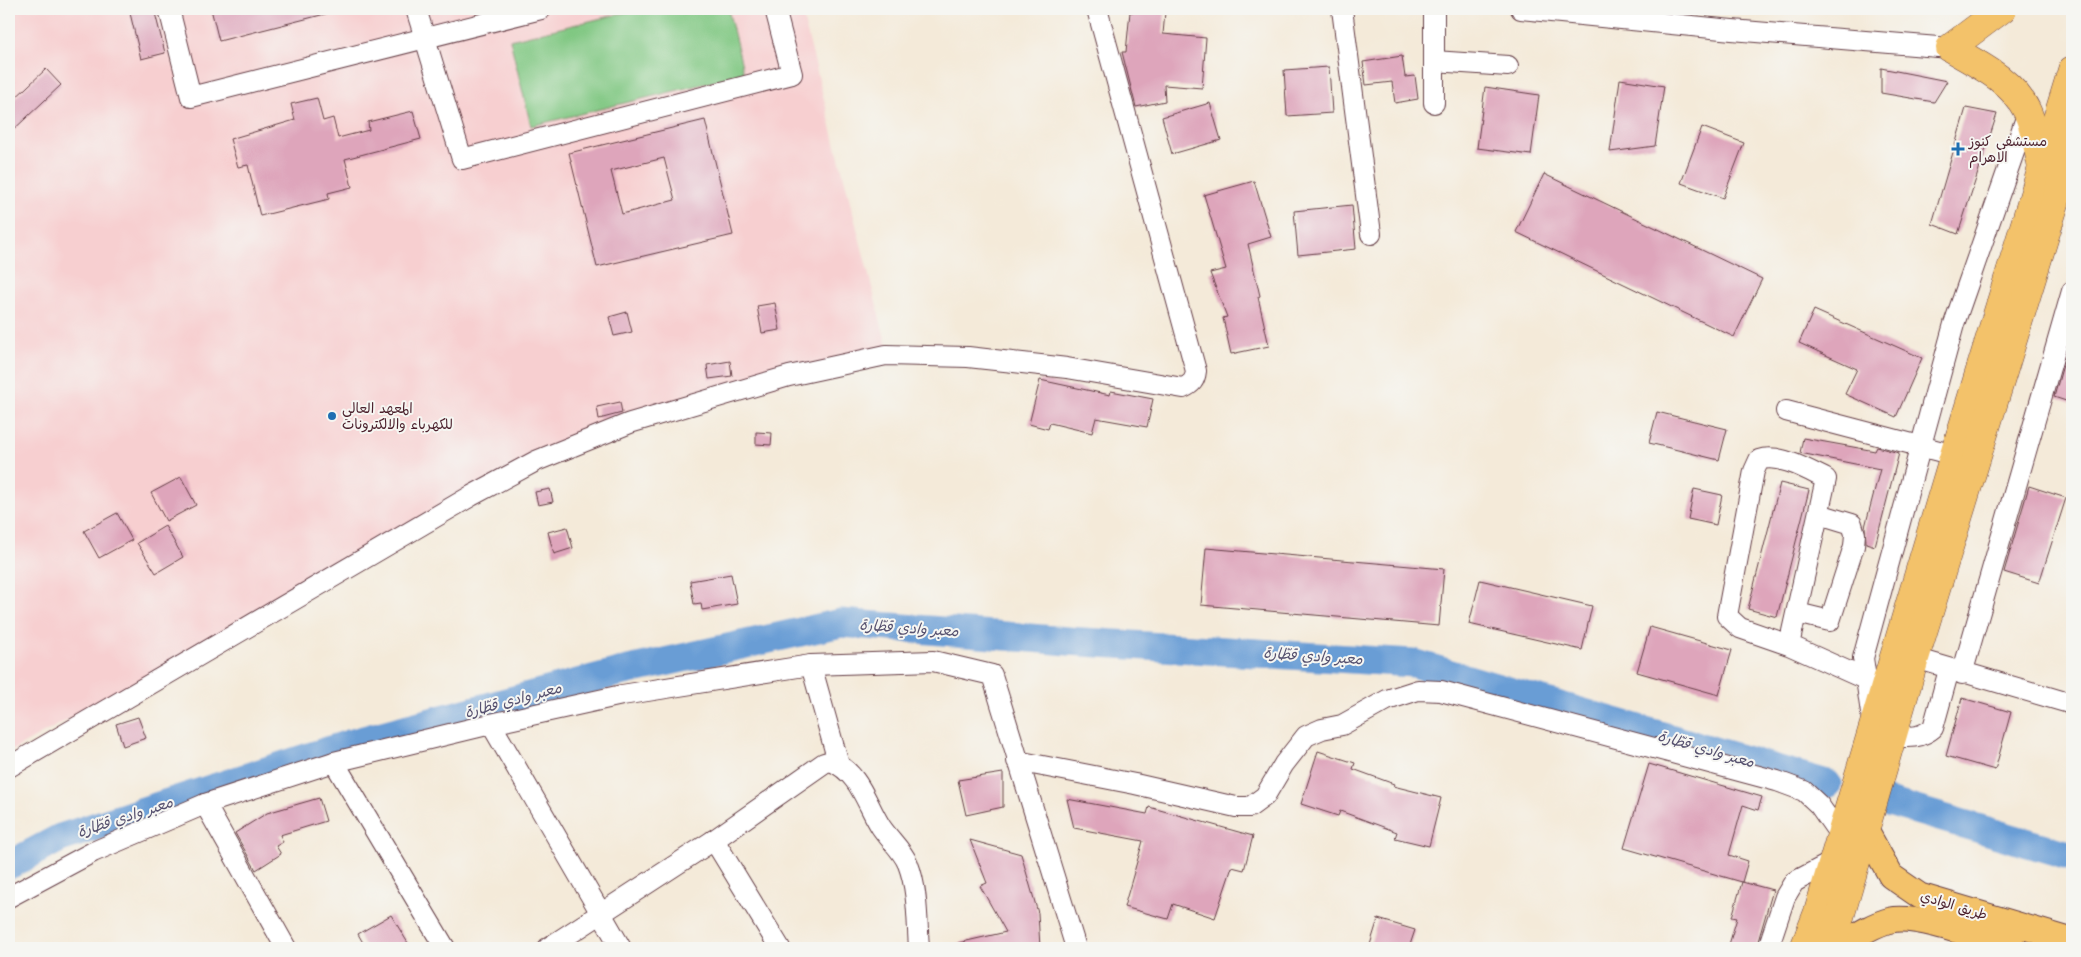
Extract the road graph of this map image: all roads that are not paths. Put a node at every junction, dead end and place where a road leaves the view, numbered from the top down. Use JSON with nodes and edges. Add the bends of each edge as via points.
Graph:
{"nodes":[{"id":1,"x":169,"y":9,"type":"edge"},
{"id":2,"x":416,"y":9,"type":"edge"},
{"id":3,"x":541,"y":9,"type":"edge"},
{"id":4,"x":775,"y":9,"type":"edge"},
{"id":5,"x":1097,"y":9,"type":"edge"},
{"id":6,"x":1342,"y":9,"type":"edge"},
{"id":7,"x":1434,"y":9,"type":"edge"},
{"id":8,"x":1521,"y":9,"type":"edge"},
{"id":9,"x":2002,"y":9,"type":"edge"},
{"id":10,"x":1576,"y":11,"type":"edge"},
{"id":11,"x":424,"y":39,"type":"junction"},
{"id":12,"x":1950,"y":48,"type":"junction"},
{"id":13,"x":1434,"y":61,"type":"junction"},
{"id":14,"x":1508,"y":66,"type":"dead end"},
{"id":15,"x":2072,"y":70,"type":"edge"},
{"id":16,"x":1434,"y":103,"type":"dead end"},
{"id":17,"x":2028,"y":112,"type":"junction"},
{"id":18,"x":2072,"y":148,"type":"edge"},
{"id":19,"x":2042,"y":168,"type":"junction"},
{"id":20,"x":1371,"y":234,"type":"dead end"},
{"id":21,"x":2072,"y":291,"type":"edge"},
{"id":22,"x":1786,"y":411,"type":"dead end"},
{"id":23,"x":1919,"y":447,"type":"junction"},
{"id":24,"x":1954,"y":455,"type":"junction"},
{"id":25,"x":1819,"y":514,"type":"junction"},
{"id":26,"x":1797,"y":613,"type":"junction"},
{"id":27,"x":1789,"y":644,"type":"junction"},
{"id":28,"x":1915,"y":658,"type":"junction"},
{"id":29,"x":812,"y":665,"type":"junction"},
{"id":30,"x":1956,"y":672,"type":"junction"},
{"id":31,"x":1865,"y":679,"type":"junction"},
{"id":32,"x":2072,"y":704,"type":"edge"},
{"id":33,"x":491,"y":724,"type":"junction"},
{"id":34,"x":1882,"y":734,"type":"junction"},
{"id":35,"x":1017,"y":761,"type":"junction"},
{"id":36,"x":334,"y":762,"type":"junction"},
{"id":37,"x":839,"y":765,"type":"junction"},
{"id":38,"x":9,"y":767,"type":"edge"},
{"id":39,"x":205,"y":804,"type":"junction"},
{"id":40,"x":1852,"y":832,"type":"junction"},
{"id":41,"x":714,"y":840,"type":"junction"},
{"id":42,"x":1832,"y":862,"type":"junction"},
{"id":43,"x":9,"y":897,"type":"edge"},
{"id":44,"x":1917,"y":908,"type":"junction"},
{"id":45,"x":600,"y":912,"type":"junction"},
{"id":46,"x":2072,"y":941,"type":"edge"},
{"id":47,"x":1773,"y":947,"type":"edge"},
{"id":48,"x":286,"y":948,"type":"edge"},
{"id":49,"x":445,"y":948,"type":"edge"},
{"id":50,"x":548,"y":948,"type":"edge"},
{"id":51,"x":621,"y":948,"type":"edge"},
{"id":52,"x":780,"y":948,"type":"edge"},
{"id":53,"x":920,"y":948,"type":"edge"},
{"id":54,"x":1076,"y":948,"type":"edge"},
{"id":55,"x":1804,"y":948,"type":"edge"},
{"id":56,"x":1830,"y":948,"type":"edge"},
{"id":57,"x":1836,"y":948,"type":"edge"},
{"id":58,"x":2014,"y":948,"type":"edge"}],
"edges":[{"from":1,"to":11,"type":"street","via":[[191,97]]},
{"from":2,"to":11,"type":"street"},
{"from":3,"to":11,"type":"street"},
{"from":4,"to":11,"type":"street","via":[[792,74],[462,159]]},
{"from":5,"to":38,"type":"street","via":[[1196,371],[1196,378],[1191,384],[1183,388],[1067,368],[968,357],[886,354],[789,376],[649,417],[536,460]]},
{"from":6,"to":20,"type":"street"},
{"from":7,"to":13,"type":"street"},
{"from":8,"to":10,"type":"street"},
{"from":9,"to":12,"type":"highway"},
{"from":10,"to":12,"type":"street","via":[[1732,30]]},
{"from":12,"to":17,"type":"highway","via":[[2016,92]]},
{"from":13,"to":14,"type":"street"},
{"from":13,"to":16,"type":"street"},
{"from":15,"to":19,"type":"highway"},
{"from":17,"to":19,"type":"highway"},
{"from":17,"to":23,"type":"street","via":[[1954,324]]},
{"from":18,"to":28,"type":"highway"},
{"from":19,"to":24,"type":"highway"},
{"from":21,"to":30,"type":"street"},
{"from":22,"to":23,"type":"street"},
{"from":23,"to":24,"type":"street"},
{"from":23,"to":31,"type":"street","via":[[1863,658]]},
{"from":24,"to":34,"type":"highway"},
{"from":25,"to":26,"type":"street"},
{"from":25,"to":26,"type":"street","via":[[1852,524],[1854,546],[1830,621]]},
{"from":25,"to":27,"type":"street","via":[[1826,479],[1812,470],[1768,457],[1759,460],[1754,471],[1727,616],[1740,628]]},
{"from":26,"to":27,"type":"street"},
{"from":27,"to":31,"type":"street"},
{"from":28,"to":30,"type":"street"},
{"from":28,"to":34,"type":"highway"},
{"from":29,"to":33,"type":"street","via":[[622,695]]},
{"from":29,"to":35,"type":"street","via":[[933,661],[992,675]]},
{"from":29,"to":37,"type":"street"},
{"from":30,"to":32,"type":"street"},
{"from":30,"to":34,"type":"street","via":[[1933,728],[1926,734],[1917,737]]},
{"from":31,"to":34,"type":"street"},
{"from":33,"to":36,"type":"street"},
{"from":33,"to":45,"type":"street"},
{"from":34,"to":40,"type":"highway"},
{"from":35,"to":40,"type":"street","via":[[1236,807],[1250,807],[1265,796],[1306,736],[1342,725],[1387,700],[1418,690],[1441,691],[1777,781],[1804,791]]},
{"from":35,"to":54,"type":"street"},
{"from":36,"to":39,"type":"street"},
{"from":36,"to":49,"type":"street"},
{"from":37,"to":41,"type":"street","via":[[831,761],[824,763]]},
{"from":37,"to":53,"type":"street","via":[[866,796],[880,824],[908,864]]},
{"from":39,"to":43,"type":"street","via":[[93,852]]},
{"from":39,"to":48,"type":"street"},
{"from":40,"to":42,"type":"highway"},
{"from":40,"to":44,"type":"main road","name":"طريق الوادي"},
{"from":40,"to":56,"type":"highway"},
{"from":41,"to":45,"type":"street"},
{"from":41,"to":52,"type":"street"},
{"from":42,"to":47,"type":"street","via":[[1794,882],[1785,897]]},
{"from":42,"to":55,"type":"highway"},
{"from":44,"to":46,"type":"main road","name":"طريق الوادي"},
{"from":44,"to":57,"type":"main road","name":"طريق الوادي","via":[[1866,930]]},
{"from":44,"to":58,"type":"main road","name":"طريق الوادي"},
{"from":45,"to":50,"type":"street"},
{"from":45,"to":51,"type":"street"}]}
